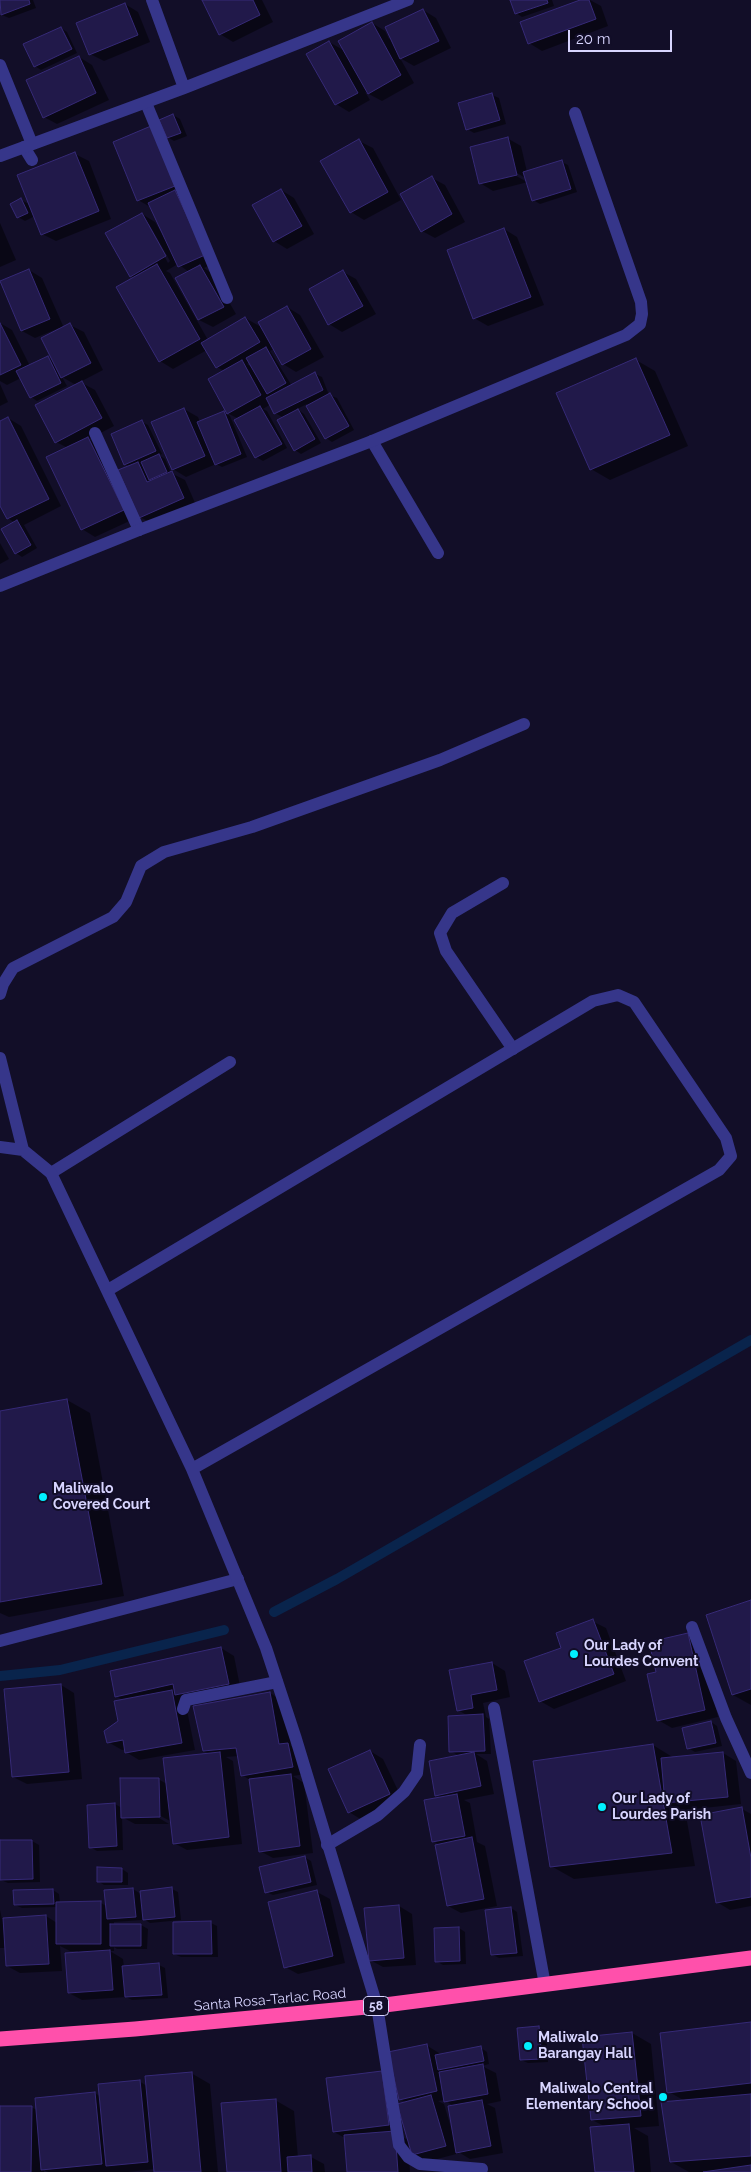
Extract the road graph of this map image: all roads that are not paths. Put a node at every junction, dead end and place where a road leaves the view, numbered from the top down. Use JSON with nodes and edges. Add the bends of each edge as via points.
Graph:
{"nodes":[{"id":1,"x":152,"y":0,"type":"edge"},
{"id":2,"x":408,"y":0,"type":"edge"},
{"id":3,"x":0,"y":65,"type":"edge"},
{"id":4,"x":184,"y":88,"type":"junction"},
{"id":5,"x":146,"y":102,"type":"junction"},
{"id":6,"x":575,"y":113,"type":"dead end"},
{"id":7,"x":28,"y":145,"type":"junction"},
{"id":8,"x":0,"y":156,"type":"edge"},
{"id":9,"x":32,"y":160,"type":"dead end"},
{"id":10,"x":227,"y":298,"type":"dead end"},
{"id":11,"x":95,"y":434,"type":"dead end"},
{"id":12,"x":372,"y":441,"type":"junction"},
{"id":13,"x":139,"y":530,"type":"junction"},
{"id":14,"x":438,"y":553,"type":"dead end"},
{"id":15,"x":0,"y":586,"type":"edge"},
{"id":16,"x":524,"y":724,"type":"dead end"},
{"id":17,"x":502,"y":883,"type":"dead end"},
{"id":18,"x":0,"y":994,"type":"edge"},
{"id":19,"x":513,"y":1049,"type":"junction"},
{"id":20,"x":0,"y":1058,"type":"edge"},
{"id":21,"x":230,"y":1062,"type":"dead end"},
{"id":22,"x":0,"y":1147,"type":"edge"},
{"id":23,"x":23,"y":1150,"type":"junction"},
{"id":24,"x":51,"y":1172,"type":"junction"},
{"id":25,"x":108,"y":1290,"type":"junction"},
{"id":26,"x":192,"y":1469,"type":"junction"},
{"id":27,"x":238,"y":1579,"type":"junction"},
{"id":28,"x":692,"y":1627,"type":"dead end"},
{"id":29,"x":0,"y":1642,"type":"edge"},
{"id":30,"x":277,"y":1682,"type":"junction"},
{"id":31,"x":494,"y":1708,"type":"dead end"},
{"id":32,"x":183,"y":1709,"type":"dead end"},
{"id":33,"x":420,"y":1745,"type":"dead end"},
{"id":34,"x":751,"y":1773,"type":"edge"},
{"id":35,"x":327,"y":1845,"type":"junction"},
{"id":36,"x":751,"y":1958,"type":"edge"},
{"id":37,"x":545,"y":1985,"type":"junction"},
{"id":38,"x":377,"y":2006,"type":"junction"},
{"id":39,"x":0,"y":2039,"type":"edge"},
{"id":40,"x":482,"y":2169,"type":"dead end"}],
"edges":[{"from":1,"to":4,"type":"street"},
{"from":2,"to":4,"type":"street"},
{"from":3,"to":7,"type":"street"},
{"from":4,"to":5,"type":"street"},
{"from":5,"to":7,"type":"street"},
{"from":5,"to":10,"type":"street"},
{"from":6,"to":12,"type":"street","via":[[641,302],[640,324],[626,335]]},
{"from":7,"to":8,"type":"street"},
{"from":7,"to":9,"type":"street"},
{"from":11,"to":13,"type":"street"},
{"from":12,"to":13,"type":"street"},
{"from":12,"to":14,"type":"street"},
{"from":13,"to":15,"type":"street"},
{"from":16,"to":18,"type":"street","via":[[440,760],[252,827],[164,852],[141,866],[126,902],[113,917],[13,968]]},
{"from":17,"to":19,"type":"street","via":[[452,913],[440,933],[446,951]]},
{"from":19,"to":25,"type":"street"},
{"from":19,"to":26,"type":"street","via":[[592,1001],[618,995],[634,1002],[726,1138],[731,1156],[719,1170]]},
{"from":20,"to":23,"type":"street"},
{"from":21,"to":24,"type":"street"},
{"from":22,"to":23,"type":"street"},
{"from":23,"to":24,"type":"street"},
{"from":24,"to":25,"type":"street"},
{"from":25,"to":26,"type":"street"},
{"from":26,"to":27,"type":"street"},
{"from":27,"to":29,"type":"street"},
{"from":27,"to":30,"type":"street"},
{"from":28,"to":34,"type":"street","via":[[726,1718]]},
{"from":30,"to":32,"type":"street","via":[[186,1700]]},
{"from":30,"to":35,"type":"street"},
{"from":31,"to":37,"type":"street"},
{"from":33,"to":35,"type":"street","via":[[417,1773],[404,1792],[378,1815]]},
{"from":35,"to":38,"type":"street"},
{"from":36,"to":37,"type":"highway","name":"Santa Rosa-Tarlac Road","number":"58"},
{"from":37,"to":38,"type":"highway","name":"Santa Rosa-Tarlac Road","number":"58"},
{"from":38,"to":39,"type":"highway","name":"Santa Rosa-Tarlac Road","number":"58"},
{"from":38,"to":40,"type":"street","via":[[399,2145],[408,2157],[420,2164]]}]}
